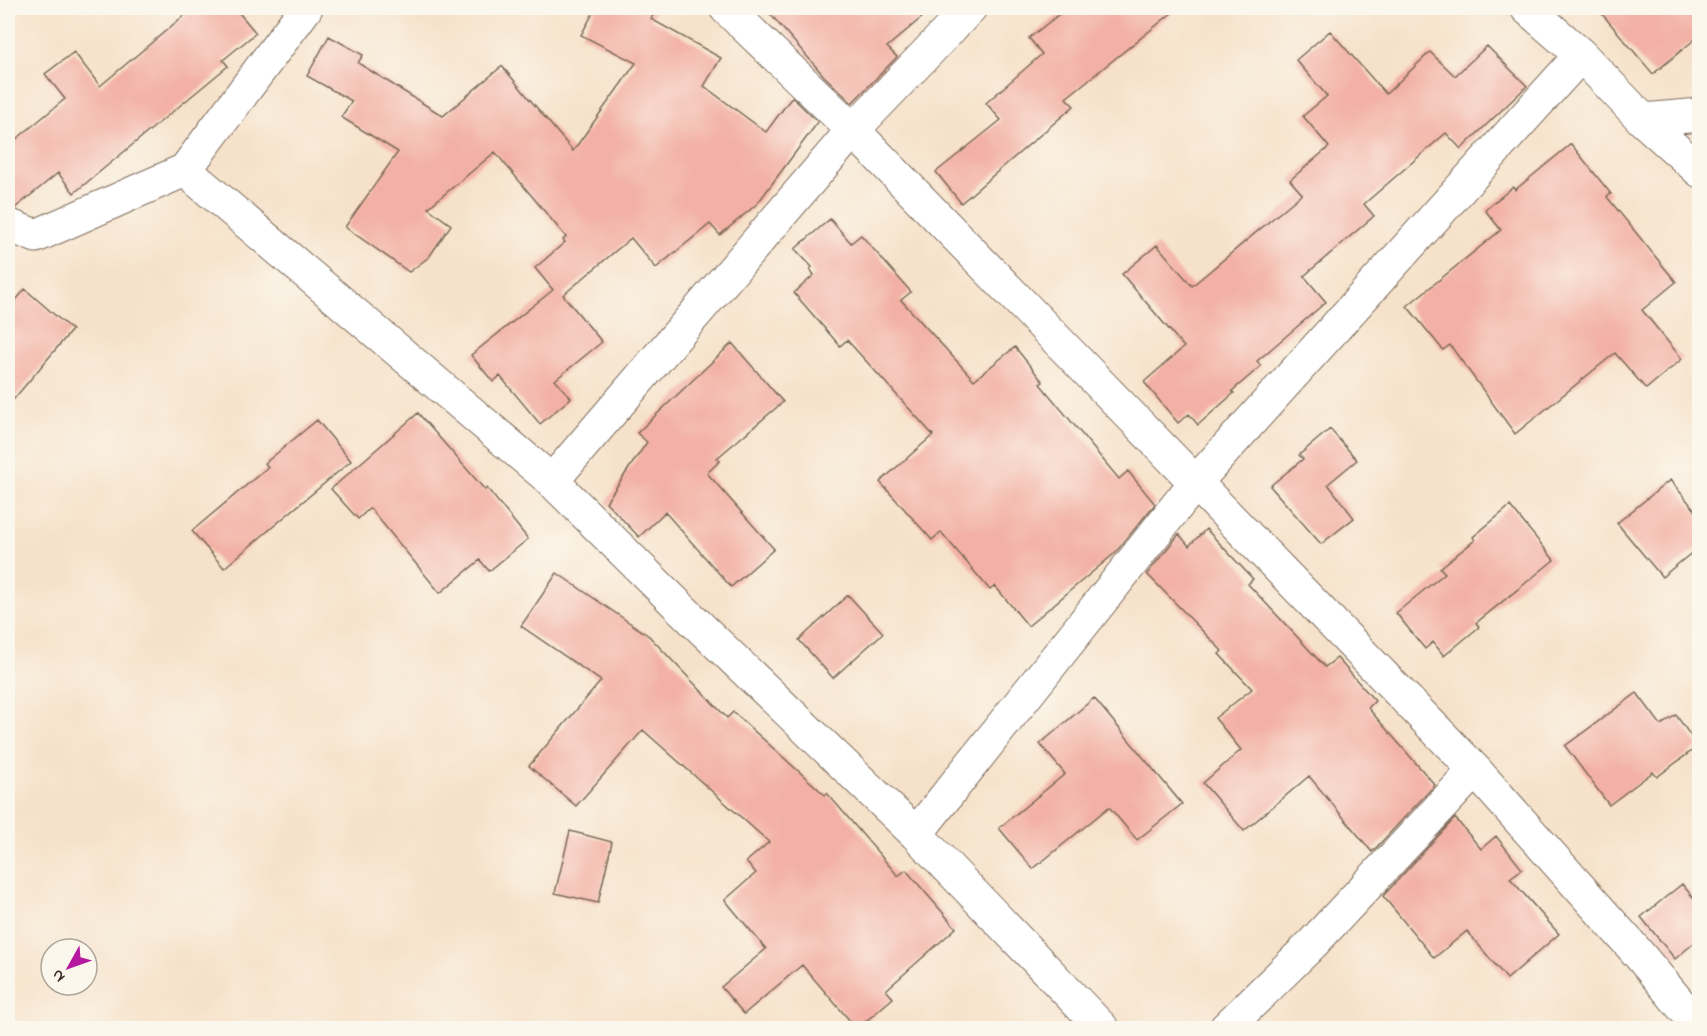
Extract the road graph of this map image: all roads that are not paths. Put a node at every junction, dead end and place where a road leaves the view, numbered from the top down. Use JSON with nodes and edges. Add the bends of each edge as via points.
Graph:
{"nodes":[{"id":1,"x":306,"y":8,"type":"edge"},
{"id":2,"x":726,"y":8,"type":"edge"},
{"id":3,"x":970,"y":8,"type":"edge"},
{"id":4,"x":1527,"y":8,"type":"edge"},
{"id":5,"x":1581,"y":55,"type":"junction"},
{"id":6,"x":1700,"y":115,"type":"edge"},
{"id":7,"x":1643,"y":120,"type":"junction"},
{"id":8,"x":853,"y":130,"type":"junction"},
{"id":9,"x":185,"y":170,"type":"junction"},
{"id":10,"x":1700,"y":171,"type":"edge"},
{"id":11,"x":8,"y":225,"type":"edge"},
{"id":12,"x":552,"y":481,"type":"junction"},
{"id":13,"x":1195,"y":483,"type":"junction"},
{"id":14,"x":1475,"y":770,"type":"junction"},
{"id":15,"x":916,"y":834,"type":"junction"},
{"id":16,"x":1700,"y":1028,"type":"edge"},
{"id":17,"x":1102,"y":1029,"type":"edge"},
{"id":18,"x":1226,"y":1029,"type":"edge"}],
"edges":[{"from":1,"to":9,"type":"street"},
{"from":2,"to":8,"type":"street"},
{"from":3,"to":8,"type":"street"},
{"from":4,"to":5,"type":"street"},
{"from":5,"to":7,"type":"street"},
{"from":5,"to":13,"type":"street"},
{"from":6,"to":7,"type":"street"},
{"from":7,"to":10,"type":"street"},
{"from":8,"to":12,"type":"street"},
{"from":8,"to":13,"type":"street"},
{"from":9,"to":11,"type":"street","via":[[36,236]]},
{"from":9,"to":12,"type":"street"},
{"from":12,"to":15,"type":"street"},
{"from":13,"to":14,"type":"street"},
{"from":13,"to":15,"type":"street"},
{"from":14,"to":16,"type":"street"},
{"from":14,"to":18,"type":"street","via":[[1312,944]]},
{"from":15,"to":17,"type":"street"}]}
